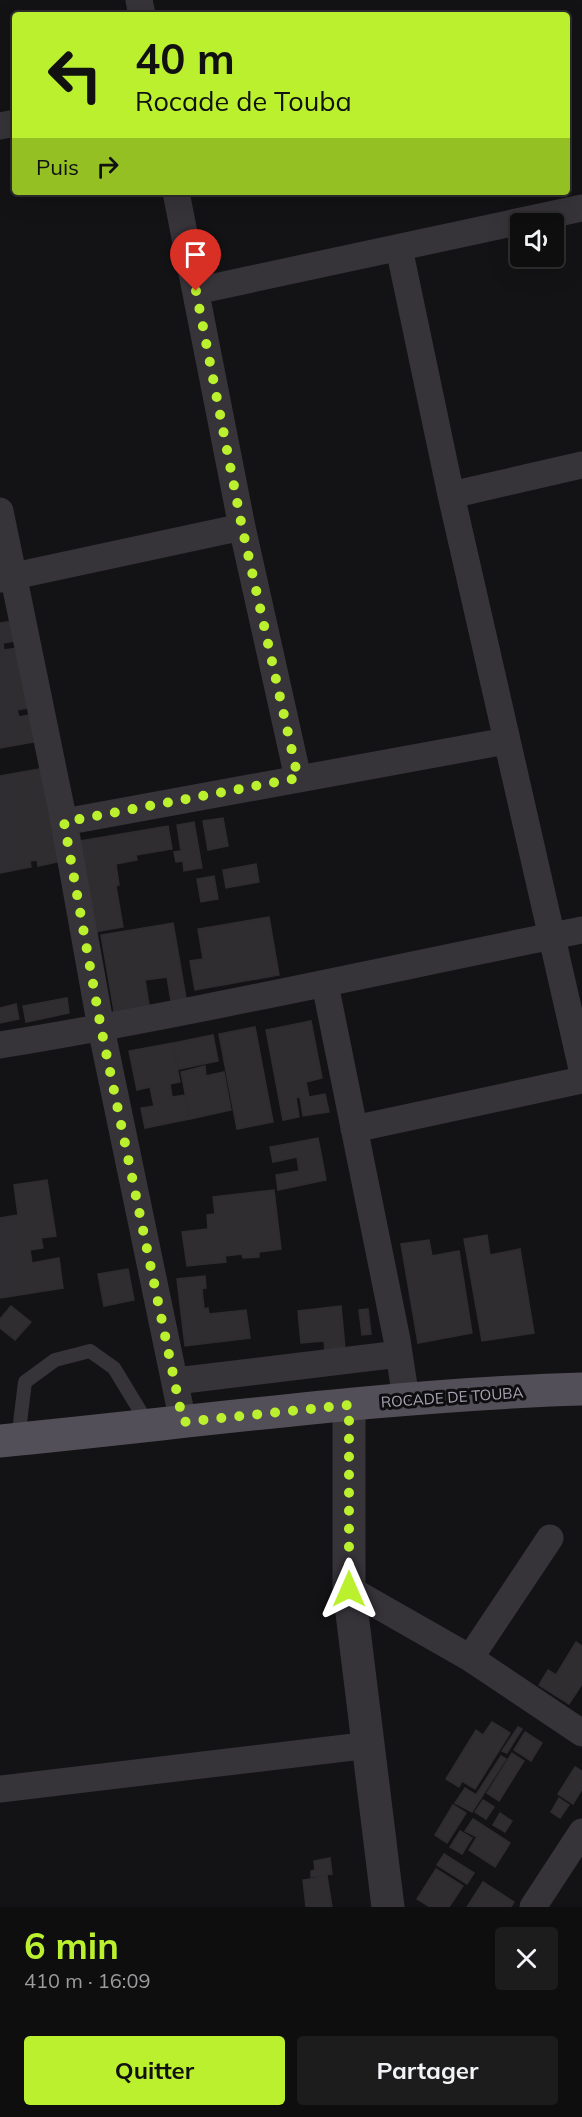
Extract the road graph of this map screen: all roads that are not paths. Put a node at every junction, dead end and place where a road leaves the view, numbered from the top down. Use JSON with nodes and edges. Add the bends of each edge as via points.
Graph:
{"nodes":[{"id":1,"x":178,"y":195,"type":"edge"},
{"id":2,"x":582,"y":208,"type":"edge"},
{"id":3,"x":399,"y":248,"type":"junction"},
{"id":4,"x":196,"y":291,"type":"junction"},
{"id":5,"x":582,"y":465,"type":"edge"},
{"id":6,"x":451,"y":495,"type":"junction"},
{"id":7,"x":0,"y":511,"type":"edge"},
{"id":8,"x":242,"y":527,"type":"junction"},
{"id":9,"x":7,"y":578,"type":"edge"},
{"id":10,"x":506,"y":741,"type":"junction"},
{"id":11,"x":298,"y":778,"type":"junction"},
{"id":12,"x":64,"y":822,"type":"junction"},
{"id":13,"x":582,"y":930,"type":"edge"},
{"id":14,"x":551,"y":936,"type":"junction"},
{"id":15,"x":324,"y":984,"type":"junction"},
{"id":16,"x":101,"y":1028,"type":"junction"},
{"id":17,"x":0,"y":1045,"type":"edge"},
{"id":18,"x":582,"y":1069,"type":"edge"},
{"id":19,"x":582,"y":1080,"type":"edge"},
{"id":20,"x":354,"y":1129,"type":"junction"},
{"id":21,"x":399,"y":1354,"type":"junction"},
{"id":22,"x":176,"y":1381,"type":"junction"},
{"id":23,"x":582,"y":1389,"type":"edge"},
{"id":24,"x":406,"y":1399,"type":"junction"},
{"id":25,"x":349,"y":1405,"type":"junction"},
{"id":26,"x":183,"y":1422,"type":"junction"},
{"id":27,"x":149,"y":1425,"type":"junction"},
{"id":28,"x":9,"y":1441,"type":"edge"},
{"id":29,"x":550,"y":1538,"type":"dead end"},
{"id":30,"x":349,"y":1589,"type":"junction"},
{"id":31,"x":470,"y":1658,"type":"junction"},
{"id":32,"x":582,"y":1733,"type":"edge"},
{"id":33,"x":370,"y":1745,"type":"junction"},
{"id":34,"x":0,"y":1789,"type":"edge"},
{"id":35,"x":582,"y":1832,"type":"edge"},
{"id":36,"x":388,"y":1907,"type":"edge"},
{"id":37,"x":533,"y":1907,"type":"edge"}],
"edges":[{"from":1,"to":4,"type":"street"},
{"from":2,"to":3,"type":"street"},
{"from":3,"to":4,"type":"street"},
{"from":3,"to":6,"type":"street"},
{"from":4,"to":8,"type":"street"},
{"from":5,"to":6,"type":"street"},
{"from":6,"to":10,"type":"street"},
{"from":7,"to":9,"type":"street"},
{"from":8,"to":9,"type":"street"},
{"from":8,"to":11,"type":"street"},
{"from":9,"to":12,"type":"street"},
{"from":10,"to":11,"type":"street"},
{"from":10,"to":14,"type":"street"},
{"from":11,"to":12,"type":"street"},
{"from":12,"to":16,"type":"street"},
{"from":13,"to":14,"type":"street"},
{"from":14,"to":15,"type":"street"},
{"from":14,"to":18,"type":"street"},
{"from":15,"to":16,"type":"street"},
{"from":15,"to":20,"type":"street"},
{"from":16,"to":17,"type":"street"},
{"from":16,"to":22,"type":"street"},
{"from":19,"to":20,"type":"street"},
{"from":20,"to":21,"type":"street"},
{"from":21,"to":22,"type":"street"},
{"from":21,"to":24,"type":"street"},
{"from":22,"to":26,"type":"street"},
{"from":23,"to":24,"type":"main road","name":"ROCADE DE TOUBA"},
{"from":24,"to":25,"type":"main road","name":"ROCADE DE TOUBA"},
{"from":25,"to":26,"type":"main road","name":"ROCADE DE TOUBA"},
{"from":25,"to":30,"type":"street"},
{"from":26,"to":27,"type":"main road","name":"ROCADE DE TOUBA"},
{"from":27,"to":28,"type":"main road","name":"ROCADE DE TOUBA"},
{"from":27,"to":28,"type":"lane","via":[[114,1368],[90,1351],[55,1360],[25,1382]]},
{"from":29,"to":31,"type":"street"},
{"from":30,"to":31,"type":"street"},
{"from":30,"to":33,"type":"street"},
{"from":31,"to":32,"type":"street"},
{"from":33,"to":34,"type":"street"},
{"from":33,"to":36,"type":"street"},
{"from":35,"to":37,"type":"street"}]}
